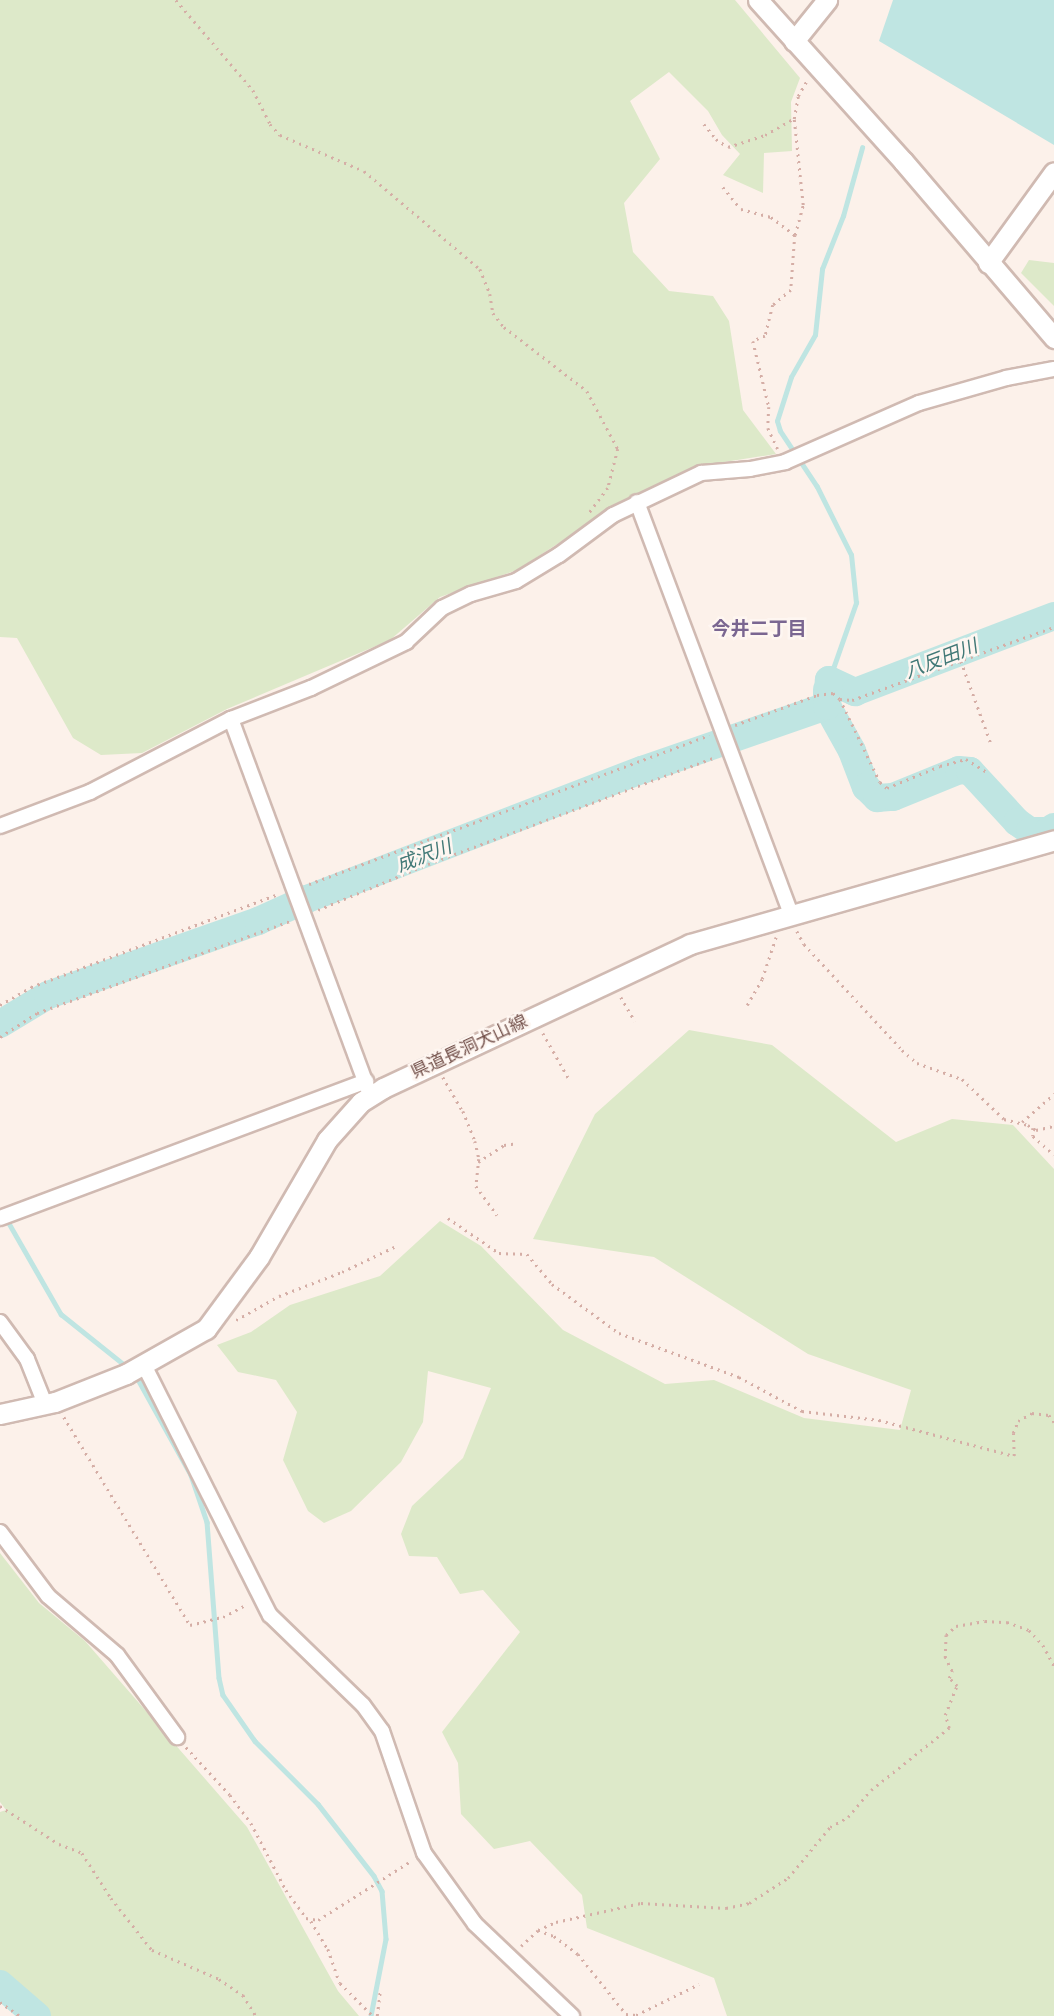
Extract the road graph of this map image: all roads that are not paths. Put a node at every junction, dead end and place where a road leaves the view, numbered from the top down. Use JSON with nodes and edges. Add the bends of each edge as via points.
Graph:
{"nodes":[{"id":1,"x":758,"y":0,"type":"edge"},
{"id":2,"x":827,"y":0,"type":"edge"},
{"id":3,"x":794,"y":41,"type":"junction"},
{"id":4,"x":1054,"y":173,"type":"edge"},
{"id":5,"x":988,"y":263,"type":"junction"},
{"id":6,"x":1054,"y":338,"type":"edge"},
{"id":7,"x":1054,"y":369,"type":"edge"},
{"id":8,"x":637,"y":502,"type":"junction"},
{"id":9,"x":231,"y":719,"type":"junction"},
{"id":10,"x":0,"y":827,"type":"edge"},
{"id":11,"x":1054,"y":840,"type":"edge"},
{"id":12,"x":783,"y":917,"type":"junction"},
{"id":13,"x":368,"y":1088,"type":"junction"},
{"id":14,"x":5,"y":1216,"type":"edge"},
{"id":15,"x":0,"y":1322,"type":"edge"},
{"id":16,"x":145,"y":1365,"type":"junction"},
{"id":17,"x":50,"y":1403,"type":"junction"},
{"id":18,"x":0,"y":1413,"type":"edge"},
{"id":19,"x":0,"y":1532,"type":"edge"},
{"id":20,"x":177,"y":1737,"type":"road end"},
{"id":21,"x":572,"y":2016,"type":"edge"}],
"edges":[{"from":1,"to":3,"type":"main road"},
{"from":2,"to":3,"type":"main road"},
{"from":3,"to":5,"type":"main road"},
{"from":4,"to":5,"type":"main road"},
{"from":5,"to":6,"type":"main road"},
{"from":7,"to":8,"type":"street","via":[[919,403],[785,462],[701,472]]},
{"from":8,"to":9,"type":"street","via":[[516,581],[442,608],[406,642],[311,688]]},
{"from":8,"to":12,"type":"street","via":[[727,742]]},
{"from":9,"to":10,"type":"street","via":[[134,771]]},
{"from":9,"to":13,"type":"street"},
{"from":11,"to":12,"type":"main road","name":"県道長洞犬山線"},
{"from":12,"to":13,"type":"main road","name":"県道長洞犬山線","via":[[690,944],[435,1062]]},
{"from":13,"to":14,"type":"street"},
{"from":13,"to":16,"type":"main road","name":"県道長洞犬山線","via":[[327,1140],[259,1257],[210,1325]]},
{"from":15,"to":17,"type":"street","via":[[27,1359]]},
{"from":16,"to":17,"type":"main road","name":"県道長洞犬山線"},
{"from":16,"to":21,"type":"street","via":[[276,1623],[363,1705],[382,1731],[424,1853],[460,1906]]},
{"from":17,"to":18,"type":"main road","name":"県道長洞犬山線"},
{"from":19,"to":20,"type":"street","via":[[48,1596],[117,1655]]}]}
